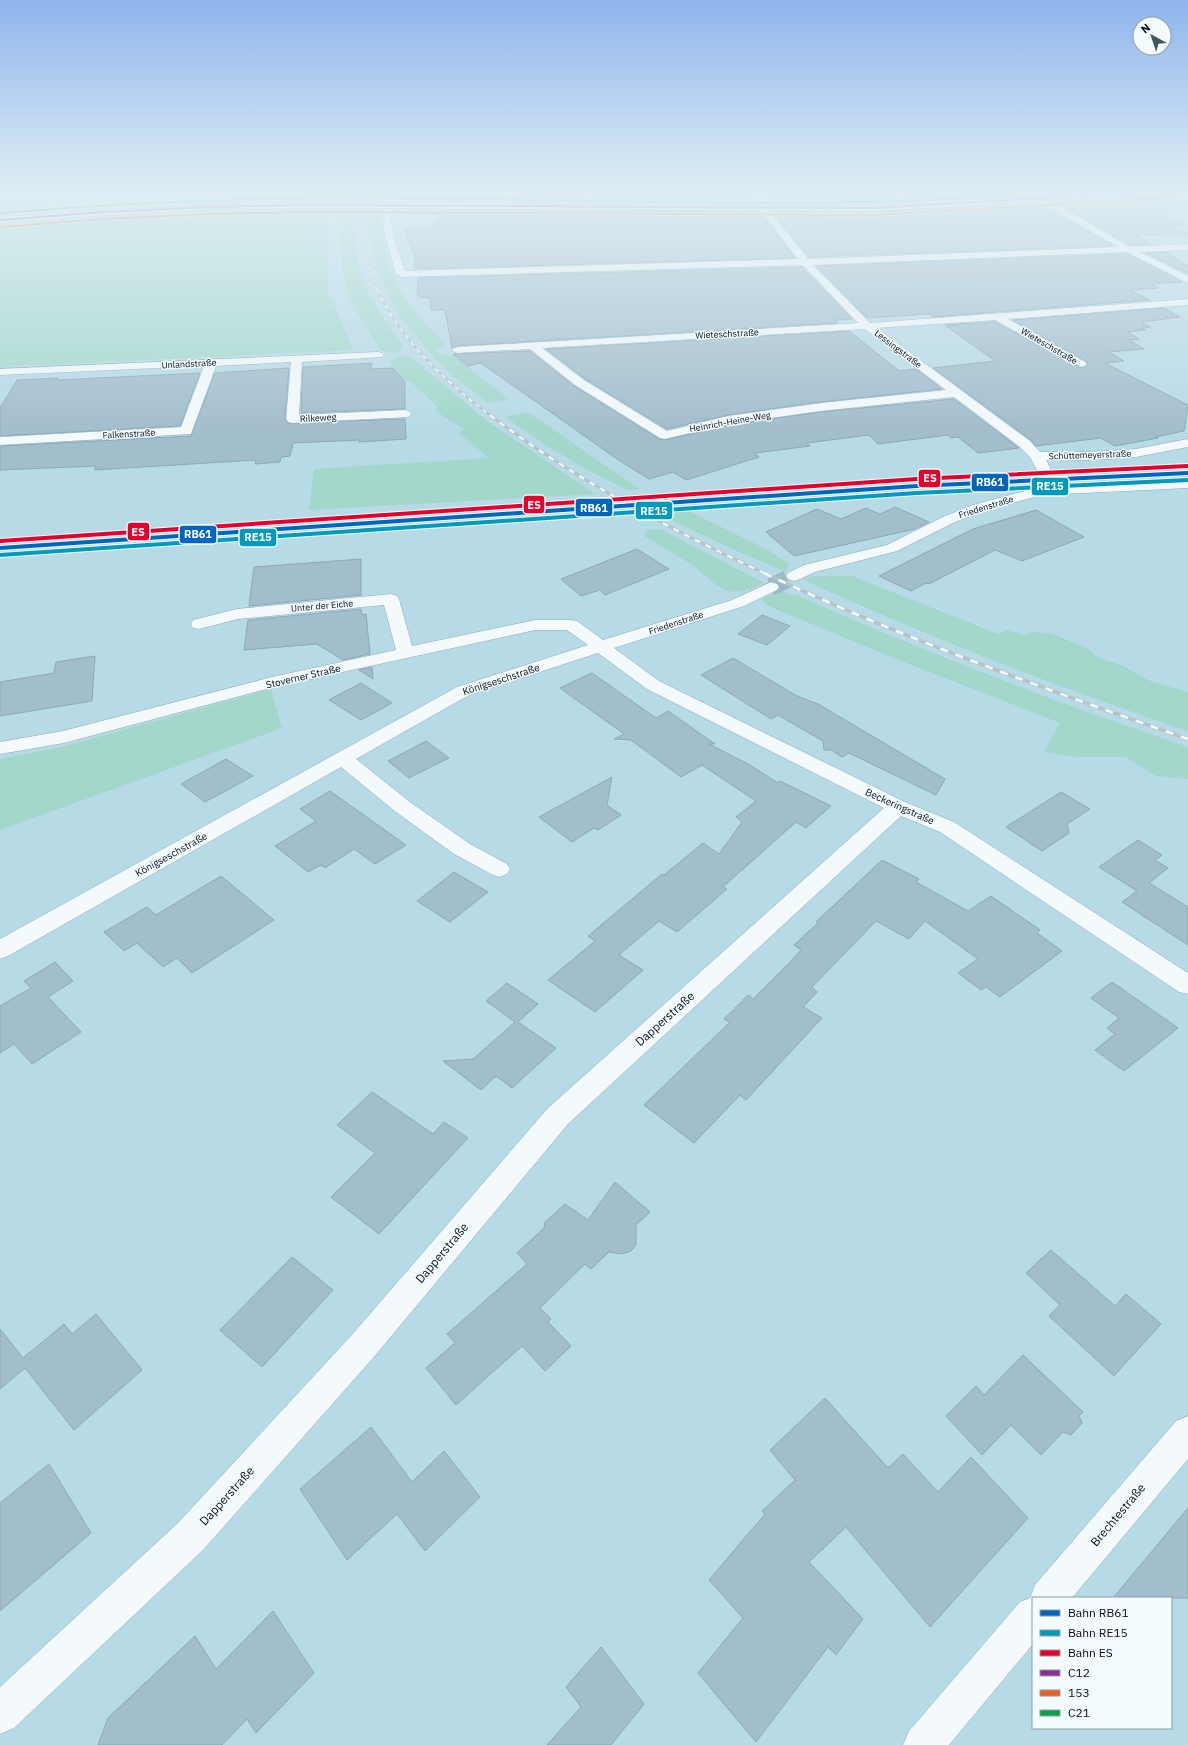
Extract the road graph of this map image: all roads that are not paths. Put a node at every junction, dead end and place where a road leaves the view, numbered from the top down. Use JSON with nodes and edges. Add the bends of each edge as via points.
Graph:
{"nodes":[{"id":1,"x":400,"y":271,"type":"edge"},
{"id":2,"x":487,"y":271,"type":"edge"},
{"id":3,"x":814,"y":271,"type":"edge"},
{"id":4,"x":1171,"y":271,"type":"edge"},
{"id":5,"x":1188,"y":280,"type":"edge"},
{"id":6,"x":1188,"y":302,"type":"edge"},
{"id":7,"x":996,"y":316,"type":"junction"},
{"id":8,"x":868,"y":326,"type":"junction"},
{"id":9,"x":532,"y":345,"type":"junction"},
{"id":10,"x":457,"y":350,"type":"dead end"},
{"id":11,"x":378,"y":355,"type":"dead end"},
{"id":12,"x":297,"y":358,"type":"junction"},
{"id":13,"x":211,"y":363,"type":"junction"},
{"id":14,"x":1082,"y":364,"type":"dead end"},
{"id":15,"x":0,"y":372,"type":"edge"},
{"id":16,"x":955,"y":393,"type":"junction"},
{"id":17,"x":405,"y":414,"type":"dead end"},
{"id":18,"x":0,"y":441,"type":"edge"},
{"id":19,"x":1188,"y":443,"type":"edge"},
{"id":20,"x":1038,"y":456,"type":"junction"},
{"id":21,"x":1188,"y":484,"type":"edge"},
{"id":22,"x":1042,"y":491,"type":"junction"},
{"id":23,"x":794,"y":576,"type":"tunnel mouth"},
{"id":24,"x":771,"y":587,"type":"tunnel mouth"},
{"id":25,"x":199,"y":624,"type":"dead end"},
{"id":26,"x":602,"y":647,"type":"junction"},
{"id":27,"x":405,"y":653,"type":"junction"},
{"id":28,"x":0,"y":748,"type":"edge"},
{"id":29,"x":342,"y":758,"type":"junction"},
{"id":30,"x":898,"y":807,"type":"junction"},
{"id":31,"x":499,"y":869,"type":"dead end"},
{"id":32,"x":0,"y":950,"type":"edge"},
{"id":33,"x":1188,"y":985,"type":"edge"},
{"id":34,"x":1188,"y":1433,"type":"edge"},
{"id":35,"x":1049,"y":1597,"type":"edge"},
{"id":36,"x":1032,"y":1616,"type":"edge"},
{"id":37,"x":0,"y":1714,"type":"edge"},
{"id":38,"x":922,"y":1745,"type":"edge"}],
"edges":[{"from":1,"to":2,"type":"street","via":[[401,274]]},
{"from":3,"to":8,"type":"street","name":"Lessingstraße"},
{"from":4,"to":5,"type":"street"},
{"from":6,"to":7,"type":"street","name":"Wieteschstraße"},
{"from":7,"to":8,"type":"street","name":"Wieteschstraße"},
{"from":7,"to":14,"type":"street","name":"Wieteschstraße"},
{"from":8,"to":9,"type":"street","name":"Wieteschstraße"},
{"from":8,"to":16,"type":"street","name":"Lessingstraße"},
{"from":9,"to":10,"type":"street","name":"Wieteschstraße"},
{"from":9,"to":16,"type":"street","name":"Heinrich-Heine-Weg","via":[[550,362],[665,435],[728,420]]},
{"from":11,"to":12,"type":"street","name":"Unlandstraße"},
{"from":12,"to":13,"type":"street","name":"Unlandstraße"},
{"from":12,"to":17,"type":"street","name":"Rilkeweg","via":[[292,419]]},
{"from":13,"to":15,"type":"street","name":"Unlandstraße"},
{"from":13,"to":18,"type":"street","name":"Falkenstraße","via":[[186,431]]},
{"from":16,"to":20,"type":"street","name":"Lessingstraße","via":[[1026,444]]},
{"from":19,"to":20,"type":"street","name":"Schüttemeyerstraße","via":[[1136,453]]},
{"from":20,"to":22,"type":"street","name":"Lessingstraße","via":[[1044,466],[1046,479]]},
{"from":21,"to":22,"type":"street","name":"Friedenstraße"},
{"from":22,"to":23,"type":"street","name":"Friedenstraße","via":[[978,508],[892,548],[810,568]]},
{"from":24,"to":26,"type":"street","name":"Friedenstraße","via":[[738,603]]},
{"from":25,"to":27,"type":"street","name":"Unter der Eiche","via":[[237,614],[391,600]]},
{"from":26,"to":27,"type":"street","name":"Stoverner Straße","via":[[571,625],[535,625]]},
{"from":26,"to":29,"type":"street","name":"Königseschstraße","via":[[463,690]]},
{"from":26,"to":30,"type":"street","name":"Beckeringstraße","via":[[653,685]]},
{"from":27,"to":28,"type":"street","name":"Stoverner Straße","via":[[272,682],[64,737]]},
{"from":29,"to":31,"type":"street","via":[[403,807],[462,849]]},
{"from":29,"to":32,"type":"street","name":"Königseschstraße"},
{"from":30,"to":33,"type":"street","name":"Beckeringstraße","via":[[947,827]]},
{"from":30,"to":37,"type":"street","name":"Dapperstraße","via":[[558,1116],[362,1347],[190,1536]]},
{"from":34,"to":35,"type":"street","name":"Brechtestraße"},
{"from":36,"to":38,"type":"street"}]}
